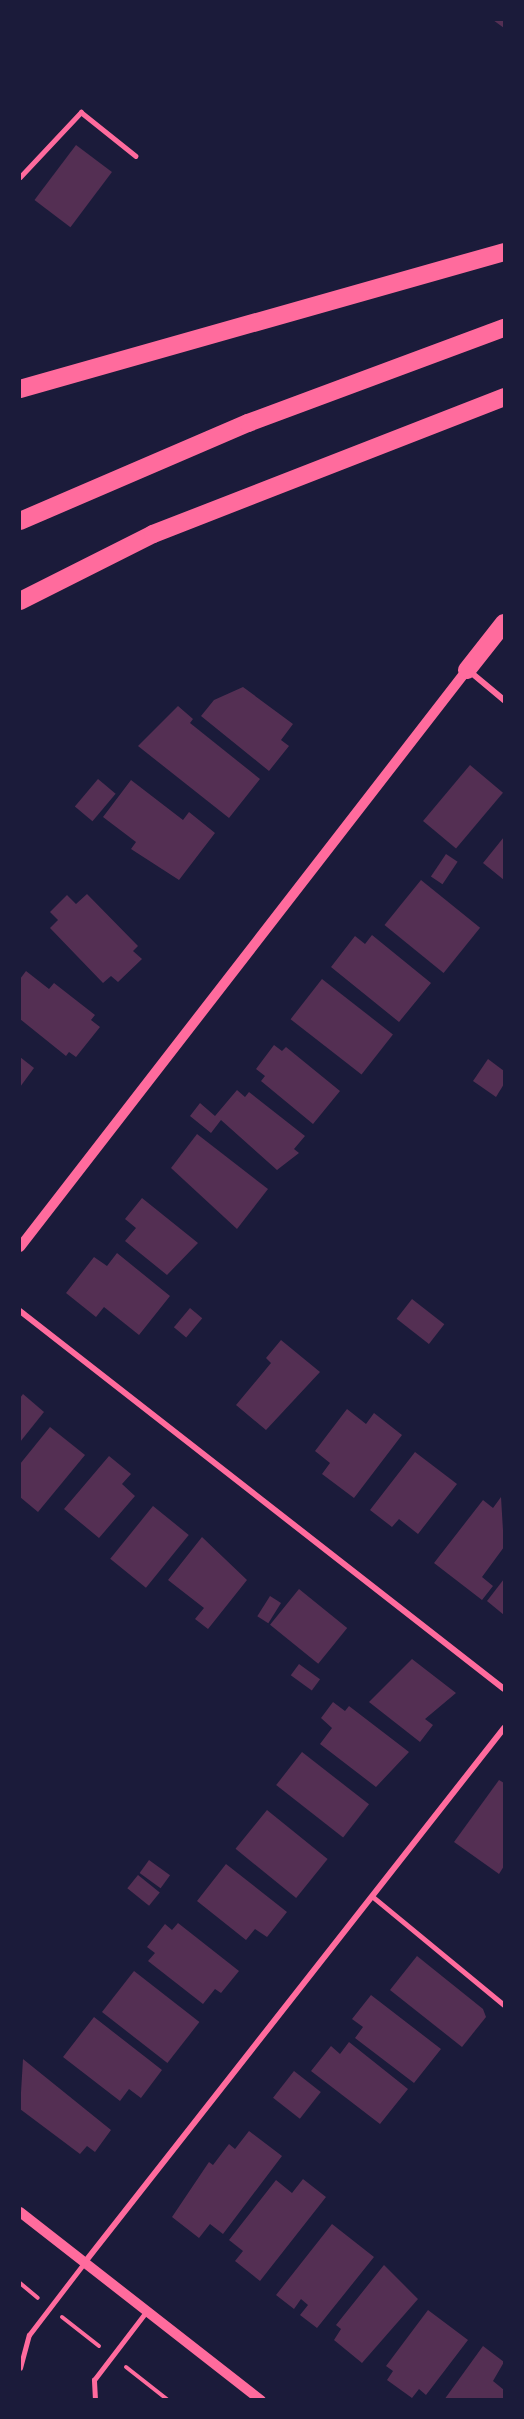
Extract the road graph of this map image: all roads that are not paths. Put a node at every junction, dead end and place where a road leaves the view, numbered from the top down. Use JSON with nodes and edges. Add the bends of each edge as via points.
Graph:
{"nodes":[{"id":1,"x":136,"y":156,"type":"dead end"},
{"id":2,"x":20,"y":177,"type":"edge"},
{"id":3,"x":504,"y":252,"type":"edge"},
{"id":4,"x":504,"y":328,"type":"edge"},
{"id":5,"x":20,"y":389,"type":"edge"},
{"id":6,"x":504,"y":398,"type":"edge"},
{"id":7,"x":20,"y":520,"type":"edge"},
{"id":8,"x":20,"y":601,"type":"edge"},
{"id":9,"x":504,"y":623,"type":"edge"},
{"id":10,"x":467,"y":670,"type":"junction"},
{"id":11,"x":504,"y":700,"type":"edge"},
{"id":12,"x":20,"y":1247,"type":"edge"},
{"id":13,"x":20,"y":1311,"type":"edge"},
{"id":14,"x":504,"y":1689,"type":"edge"},
{"id":15,"x":504,"y":1728,"type":"edge"},
{"id":16,"x":372,"y":1896,"type":"junction"},
{"id":17,"x":504,"y":2005,"type":"edge"},
{"id":18,"x":20,"y":2212,"type":"edge"},
{"id":19,"x":85,"y":2262,"type":"junction"},
{"id":20,"x":147,"y":2311,"type":"junction"},
{"id":21,"x":20,"y":2368,"type":"edge"},
{"id":22,"x":95,"y":2400,"type":"edge"},
{"id":23,"x":261,"y":2400,"type":"edge"}],
"edges":[{"from":1,"to":2,"type":"lane","via":[[81,112]]},
{"from":3,"to":5,"type":"highway"},
{"from":4,"to":7,"type":"highway","via":[[248,423]]},
{"from":6,"to":8,"type":"highway","via":[[153,534]]},
{"from":9,"to":10,"type":"highway"},
{"from":10,"to":11,"type":"street"},
{"from":10,"to":12,"type":"street","via":[[376,794]]},
{"from":13,"to":14,"type":"street"},
{"from":15,"to":16,"type":"street"},
{"from":16,"to":17,"type":"lane"},
{"from":16,"to":19,"type":"street"},
{"from":18,"to":19,"type":"street"},
{"from":19,"to":20,"type":"street"},
{"from":19,"to":21,"type":"lane","via":[[29,2335]]},
{"from":20,"to":22,"type":"lane","via":[[94,2380]]},
{"from":20,"to":23,"type":"street"}]}
